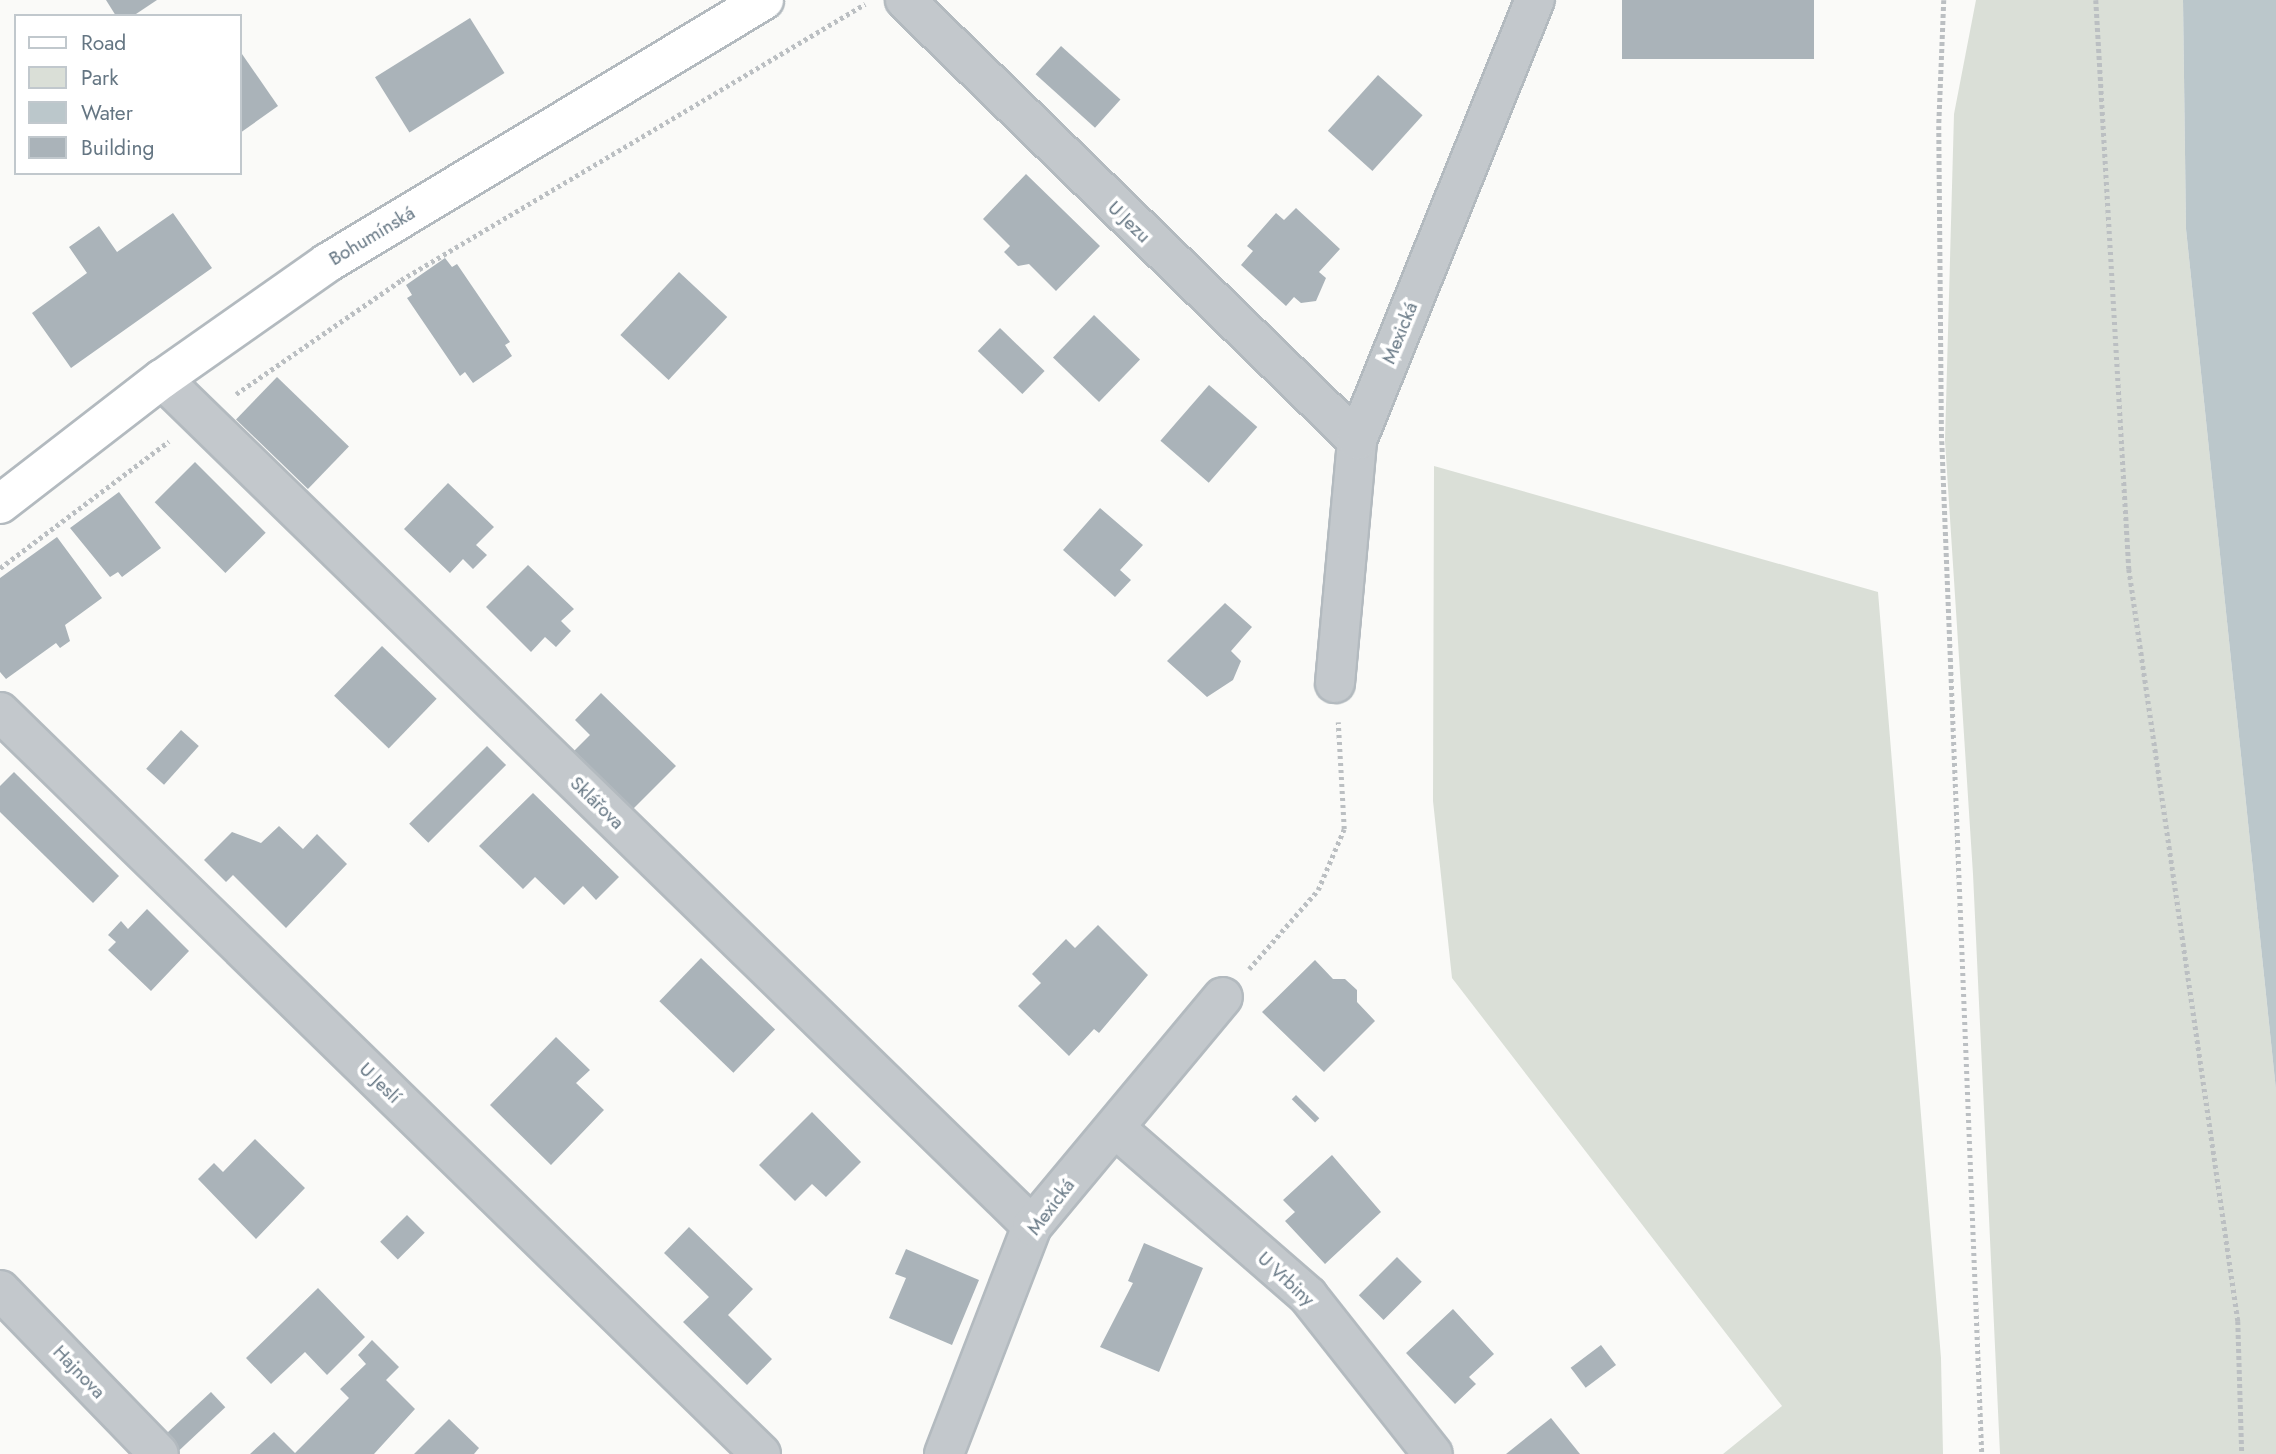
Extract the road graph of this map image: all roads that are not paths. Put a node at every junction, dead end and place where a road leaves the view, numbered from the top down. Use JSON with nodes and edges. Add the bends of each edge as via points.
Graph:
{"nodes":[{"id":1,"x":764,"y":0,"type":"edge"},
{"id":2,"x":905,"y":0,"type":"edge"},
{"id":3,"x":1535,"y":0,"type":"edge"},
{"id":4,"x":162,"y":379,"type":"junction"},
{"id":5,"x":1357,"y":440,"type":"junction"},
{"id":6,"x":0,"y":504,"type":"edge"},
{"id":7,"x":1335,"y":683,"type":"road end"},
{"id":8,"x":0,"y":712,"type":"edge"},
{"id":9,"x":1223,"y":997,"type":"road end"},
{"id":10,"x":1115,"y":1128,"type":"junction"},
{"id":11,"x":1032,"y":1226,"type":"junction"},
{"id":12,"x":0,"y":1290,"type":"edge"},
{"id":13,"x":159,"y":1454,"type":"edge"},
{"id":14,"x":761,"y":1454,"type":"edge"},
{"id":15,"x":944,"y":1454,"type":"edge"},
{"id":16,"x":1433,"y":1454,"type":"edge"}],
"edges":[{"from":1,"to":4,"type":"main road","name":"Bohumínská","via":[[327,263]]},
{"from":2,"to":5,"type":"street","name":"U Jezu"},
{"from":3,"to":5,"type":"street","name":"Mexická"},
{"from":4,"to":6,"type":"main road","name":"Bohumínská"},
{"from":4,"to":11,"type":"street","name":"Sklářova"},
{"from":5,"to":7,"type":"street","name":"Mexická"},
{"from":8,"to":14,"type":"street","name":"U Jeslí"},
{"from":9,"to":10,"type":"street","name":"Mexická"},
{"from":10,"to":11,"type":"street","name":"Mexická"},
{"from":10,"to":16,"type":"street","name":"U Vrbiny","via":[[1308,1296]]},
{"from":11,"to":15,"type":"street","name":"Mexická"},
{"from":12,"to":13,"type":"street","name":"Hajnova"}]}
